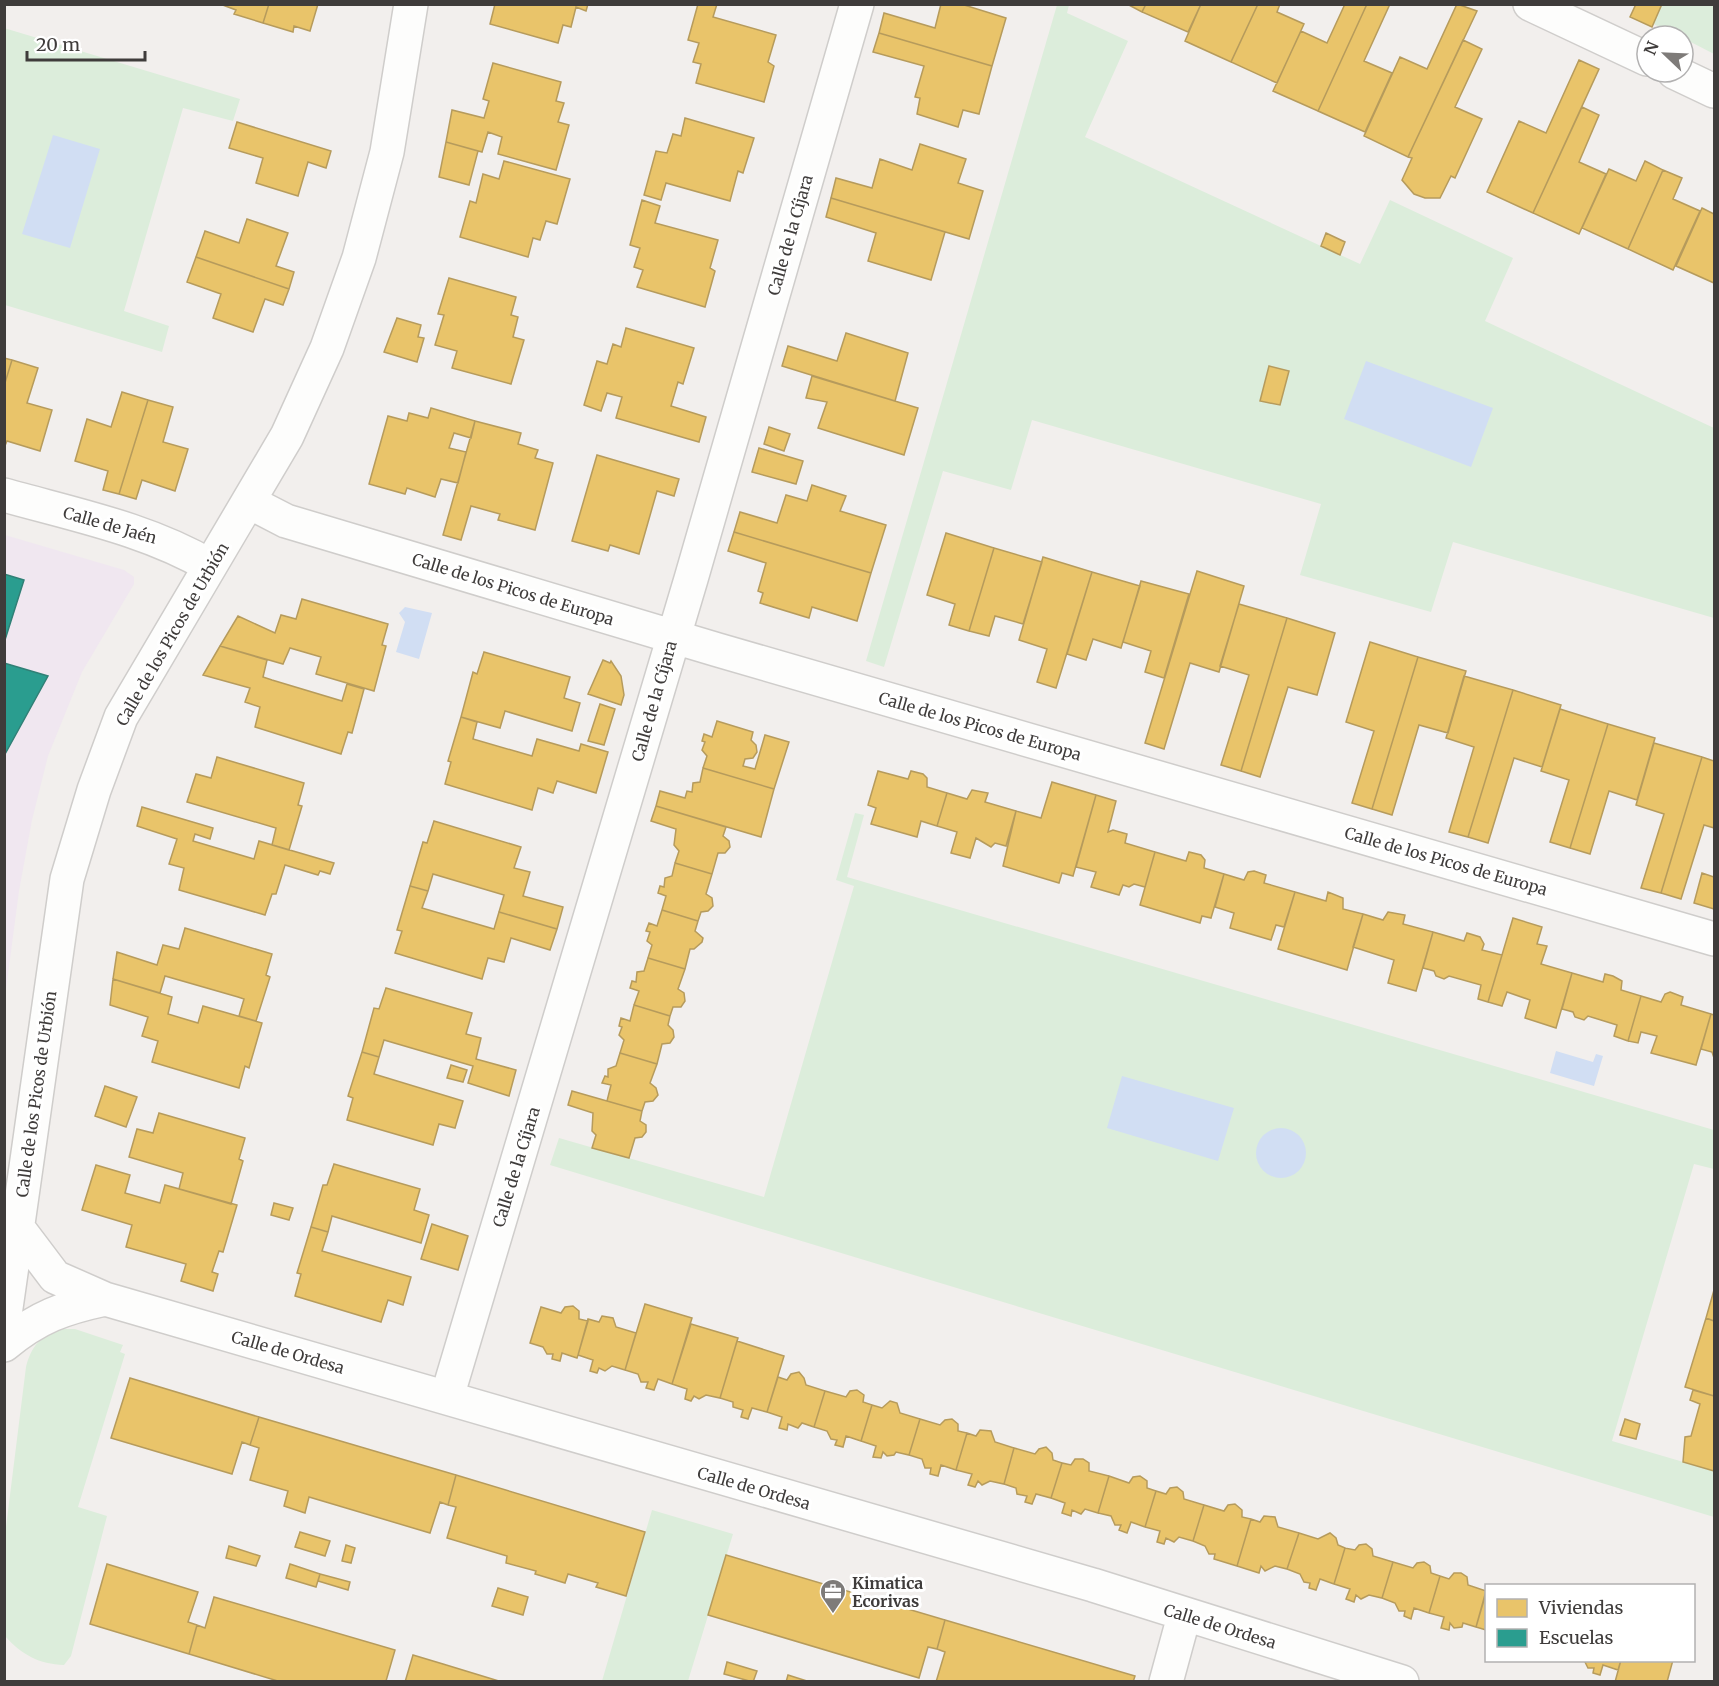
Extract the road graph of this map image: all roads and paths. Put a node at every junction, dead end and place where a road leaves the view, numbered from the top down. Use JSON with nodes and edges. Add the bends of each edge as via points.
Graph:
{"nodes":[{"id":1,"x":411,"y":4,"type":"edge"},
{"id":2,"x":857,"y":4,"type":"edge"},
{"id":3,"x":1530,"y":4,"type":"edge"},
{"id":4,"x":1635,"y":53,"type":"edge"},
{"id":5,"x":1695,"y":82,"type":"edge"},
{"id":6,"x":1714,"y":91,"type":"edge"},
{"id":7,"x":4,"y":495,"type":"edge"},
{"id":8,"x":249,"y":502,"type":"junction"},
{"id":9,"x":210,"y":566,"type":"junction"},
{"id":10,"x":673,"y":637,"type":"junction"},
{"id":11,"x":1714,"y":939,"type":"edge"},
{"id":12,"x":18,"y":1228,"type":"junction"},
{"id":13,"x":105,"y":1299,"type":"junction"},
{"id":14,"x":4,"y":1322,"type":"edge"},
{"id":15,"x":4,"y":1345,"type":"edge"},
{"id":16,"x":447,"y":1397,"type":"junction"},
{"id":17,"x":1184,"y":1616,"type":"junction"},
{"id":18,"x":1166,"y":1682,"type":"edge"},
{"id":19,"x":1402,"y":1682,"type":"edge"}],
"edges":[{"from":1,"to":8,"type":"street","name":"Calle de los Picos de Urbión","via":[[387,152],[359,258],[327,348],[287,436]]},
{"from":2,"to":10,"type":"street","name":"Calle de la Cíjara"},
{"from":3,"to":4,"type":"street"},
{"from":5,"to":6,"type":"street"},
{"from":7,"to":9,"type":"street","name":"Calle de Jaén","via":[[153,537]]},
{"from":8,"to":9,"type":"street","name":"Calle de los Picos de Urbión"},
{"from":8,"to":10,"type":"street","name":"Calle de los Picos de Europa","via":[[286,520]]},
{"from":9,"to":12,"type":"street","name":"Calle de los Picos de Urbión","via":[[122,717],[94,790],[67,879]]},
{"from":10,"to":11,"type":"street","name":"Calle de los Picos de Europa"},
{"from":10,"to":16,"type":"street","name":"Calle de la Cíjara"},
{"from":12,"to":13,"type":"street","name":"Calle de Ordesa","via":[[55,1277]]},
{"from":12,"to":14,"type":"street","name":"Calle de los Picos de Urbión"},
{"from":13,"to":15,"type":"street","via":[[52,1313]]},
{"from":13,"to":16,"type":"street","name":"Calle de Ordesa"},
{"from":16,"to":17,"type":"street","name":"Calle de Ordesa","via":[[1093,1585]]},
{"from":17,"to":18,"type":"street"},
{"from":17,"to":19,"type":"street","name":"Calle de Ordesa"}]}
